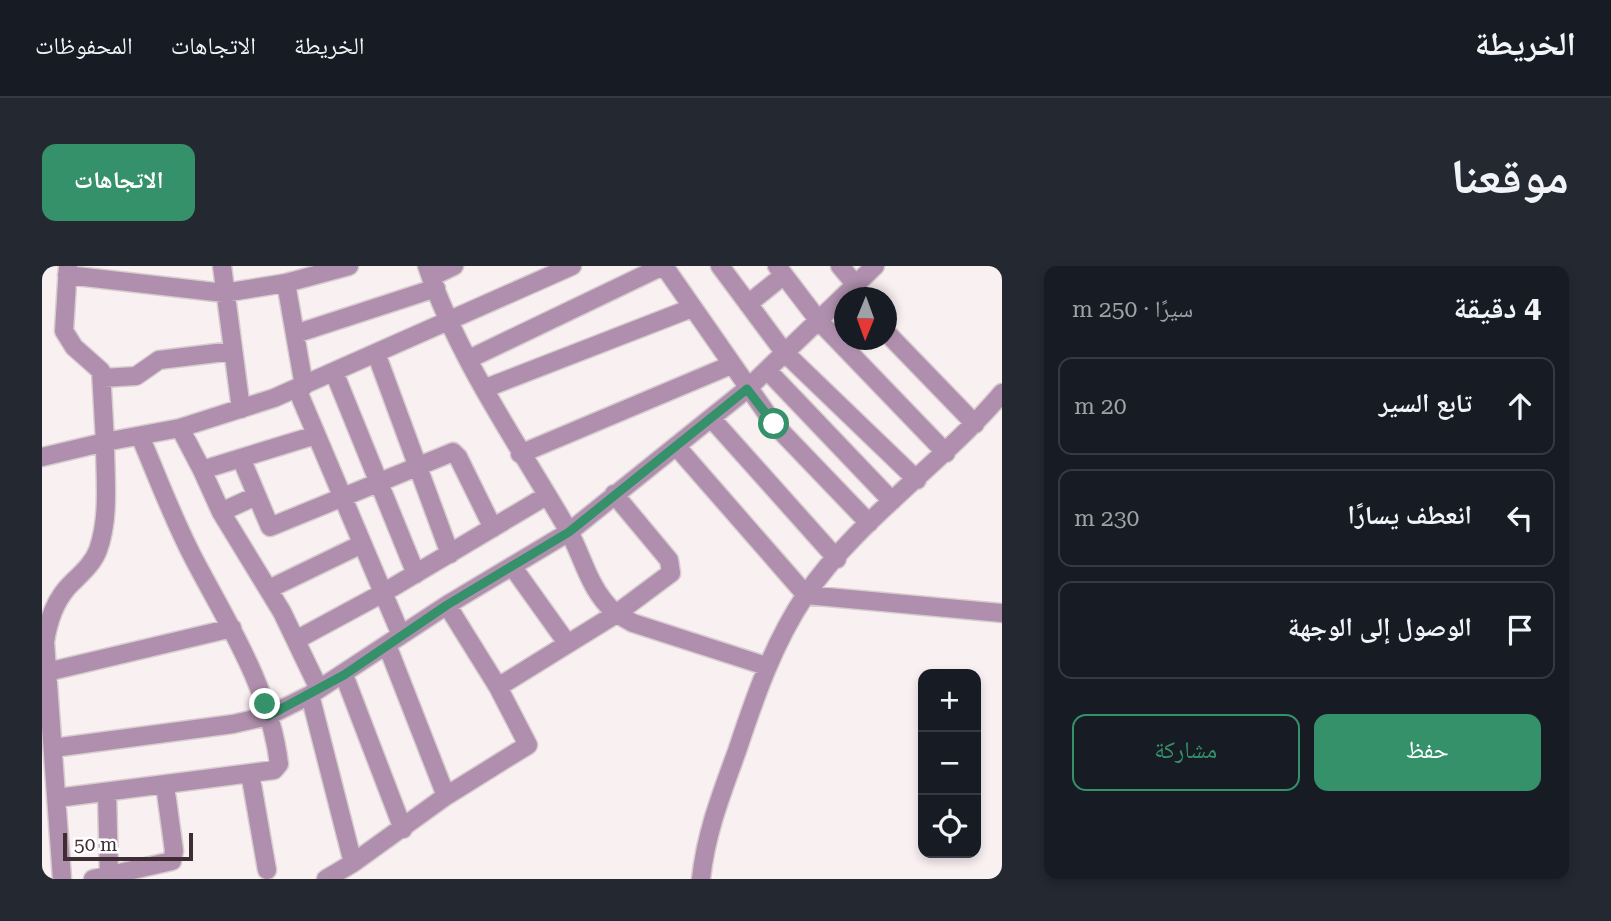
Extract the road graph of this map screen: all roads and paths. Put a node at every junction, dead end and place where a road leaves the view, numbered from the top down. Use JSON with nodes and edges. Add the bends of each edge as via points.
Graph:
{"nodes":[{"id":1,"x":222,"y":266,"type":"edge"},
{"id":2,"x":349,"y":266,"type":"edge"},
{"id":3,"x":454,"y":266,"type":"edge"},
{"id":4,"x":572,"y":266,"type":"edge"},
{"id":5,"x":663,"y":266,"type":"edge"},
{"id":6,"x":720,"y":266,"type":"edge"},
{"id":7,"x":840,"y":266,"type":"edge"},
{"id":8,"x":875,"y":266,"type":"edge"},
{"id":9,"x":67,"y":270,"type":"edge"},
{"id":10,"x":780,"y":270,"type":"edge"},
{"id":11,"x":431,"y":277,"type":"edge"},
{"id":12,"x":286,"y":283,"type":"junction"},
{"id":13,"x":850,"y":287,"type":"edge"},
{"id":14,"x":856,"y":287,"type":"edge"},
{"id":15,"x":224,"y":293,"type":"junction"},
{"id":16,"x":748,"y":304,"type":"junction"},
{"id":17,"x":692,"y":308,"type":"junction"},
{"id":18,"x":834,"y":308,"type":"edge"},
{"id":19,"x":449,"y":319,"type":"junction"},
{"id":20,"x":819,"y":321,"type":"junction"},
{"id":21,"x":295,"y":334,"type":"junction"},
{"id":22,"x":897,"y":342,"type":"edge"},
{"id":23,"x":233,"y":351,"type":"junction"},
{"id":24,"x":785,"y":352,"type":"junction"},
{"id":25,"x":376,"y":353,"type":"junction"},
{"id":26,"x":469,"y":359,"type":"junction"},
{"id":27,"x":731,"y":365,"type":"junction"},
{"id":28,"x":766,"y":369,"type":"junction"},
{"id":29,"x":334,"y":372,"type":"junction"},
{"id":30,"x":103,"y":377,"type":"junction"},
{"id":31,"x":301,"y":387,"type":"junction"},
{"id":32,"x":486,"y":388,"type":"junction"},
{"id":33,"x":747,"y":389,"type":"junction"},
{"id":34,"x":1002,"y":394,"type":"edge"},
{"id":35,"x":241,"y":408,"type":"junction"},
{"id":36,"x":711,"y":418,"type":"junction"},
{"id":37,"x":975,"y":424,"type":"junction"},
{"id":38,"x":180,"y":428,"type":"junction"},
{"id":39,"x":316,"y":435,"type":"junction"},
{"id":40,"x":140,"y":436,"type":"junction"},
{"id":41,"x":105,"y":443,"type":"junction"},
{"id":42,"x":676,"y":446,"type":"junction"},
{"id":43,"x":946,"y":453,"type":"junction"},
{"id":44,"x":520,"y":454,"type":"junction"},
{"id":45,"x":42,"y":457,"type":"edge"},
{"id":46,"x":241,"y":458,"type":"junction"},
{"id":47,"x":418,"y":467,"type":"junction"},
{"id":48,"x":202,"y":470,"type":"junction"},
{"id":49,"x":917,"y":480,"type":"junction"},
{"id":50,"x":380,"y":484,"type":"junction"},
{"id":51,"x":614,"y":494,"type":"junction"},
{"id":52,"x":256,"y":496,"type":"junction"},
{"id":53,"x":546,"y":496,"type":"junction"},
{"id":54,"x":342,"y":498,"type":"junction"},
{"id":55,"x":892,"y":501,"type":"junction"},
{"id":56,"x":221,"y":512,"type":"junction"},
{"id":57,"x":869,"y":523,"type":"junction"},
{"id":58,"x":270,"y":527,"type":"junction"},
{"id":59,"x":493,"y":528,"type":"junction"},
{"id":60,"x":569,"y":532,"type":"junction"},
{"id":61,"x":240,"y":542,"type":"junction"},
{"id":62,"x":362,"y":544,"type":"junction"},
{"id":63,"x":450,"y":554,"type":"junction"},
{"id":64,"x":837,"y":559,"type":"junction"},
{"id":65,"x":512,"y":566,"type":"junction"},
{"id":66,"x":416,"y":574,"type":"junction"},
{"id":67,"x":270,"y":589,"type":"junction"},
{"id":68,"x":383,"y":593,"type":"junction"},
{"id":69,"x":806,"y":595,"type":"junction"},
{"id":70,"x":447,"y":605,"type":"junction"},
{"id":71,"x":1002,"y":613,"type":"edge"},
{"id":72,"x":616,"y":614,"type":"junction"},
{"id":73,"x":232,"y":628,"type":"junction"},
{"id":74,"x":296,"y":640,"type":"junction"},
{"id":75,"x":394,"y":640,"type":"junction"},
{"id":76,"x":44,"y":642,"type":"edge"},
{"id":77,"x":567,"y":643,"type":"junction"},
{"id":78,"x":766,"y":666,"type":"junction"},
{"id":79,"x":47,"y":672,"type":"junction"},
{"id":80,"x":344,"y":675,"type":"junction"},
{"id":81,"x":498,"y":687,"type":"junction"},
{"id":82,"x":315,"y":692,"type":"junction"},
{"id":83,"x":46,"y":693,"type":"edge"},
{"id":84,"x":268,"y":716,"type":"junction"},
{"id":85,"x":49,"y":739,"type":"edge"},
{"id":86,"x":250,"y":773,"type":"junction"},
{"id":87,"x":165,"y":785,"type":"junction"},
{"id":88,"x":52,"y":788,"type":"edge"},
{"id":89,"x":107,"y":792,"type":"junction"},
{"id":90,"x":446,"y":796,"type":"junction"},
{"id":91,"x":402,"y":829,"type":"junction"},
{"id":92,"x":51,"y":836,"type":"edge"},
{"id":93,"x":353,"y":863,"type":"junction"},
{"id":94,"x":267,"y":870,"type":"dead end"},
{"id":95,"x":101,"y":877,"type":"edge"},
{"id":96,"x":62,"y":879,"type":"edge"},
{"id":97,"x":326,"y":879,"type":"edge"},
{"id":98,"x":701,"y":879,"type":"edge"}],
"edges":[{"from":1,"to":15,"type":"street"},
{"from":2,"to":12,"type":"street"},
{"from":3,"to":11,"type":"street"},
{"from":4,"to":19,"type":"street"},
{"from":5,"to":17,"type":"street"},
{"from":5,"to":26,"type":"street"},
{"from":6,"to":16,"type":"street"},
{"from":7,"to":13,"type":"street"},
{"from":8,"to":14,"type":"street"},
{"from":9,"to":15,"type":"street"},
{"from":9,"to":30,"type":"street","via":[[64,331]]},
{"from":10,"to":16,"type":"street"},
{"from":10,"to":20,"type":"street"},
{"from":11,"to":19,"type":"street"},
{"from":11,"to":21,"type":"street"},
{"from":12,"to":15,"type":"street"},
{"from":12,"to":21,"type":"street"},
{"from":15,"to":23,"type":"street"},
{"from":16,"to":24,"type":"street"},
{"from":17,"to":27,"type":"street"},
{"from":17,"to":32,"type":"street"},
{"from":18,"to":20,"type":"street"},
{"from":19,"to":25,"type":"street"},
{"from":19,"to":26,"type":"street"},
{"from":20,"to":24,"type":"street"},
{"from":20,"to":43,"type":"street"},
{"from":21,"to":31,"type":"street"},
{"from":22,"to":37,"type":"street"},
{"from":23,"to":30,"type":"street","via":[[159,360],[136,376]]},
{"from":23,"to":35,"type":"street"},
{"from":24,"to":28,"type":"street"},
{"from":24,"to":49,"type":"street"},
{"from":25,"to":29,"type":"street"},
{"from":25,"to":47,"type":"street"},
{"from":26,"to":32,"type":"street"},
{"from":27,"to":33,"type":"street"},
{"from":27,"to":44,"type":"street"},
{"from":28,"to":33,"type":"street"},
{"from":28,"to":55,"type":"street"},
{"from":29,"to":31,"type":"street"},
{"from":29,"to":50,"type":"street"},
{"from":30,"to":41,"type":"street"},
{"from":31,"to":35,"type":"street"},
{"from":31,"to":39,"type":"street"},
{"from":32,"to":44,"type":"street"},
{"from":33,"to":36,"type":"street"},
{"from":33,"to":57,"type":"street","via":[[806,460]]},
{"from":34,"to":37,"type":"street"},
{"from":35,"to":38,"type":"street"},
{"from":36,"to":42,"type":"street"},
{"from":36,"to":64,"type":"street"},
{"from":37,"to":43,"type":"street"},
{"from":38,"to":40,"type":"street"},
{"from":38,"to":48,"type":"street"},
{"from":39,"to":46,"type":"street"},
{"from":39,"to":54,"type":"street"},
{"from":40,"to":41,"type":"street"},
{"from":40,"to":73,"type":"street","via":[[195,561]]},
{"from":41,"to":45,"type":"street"},
{"from":41,"to":76,"type":"street","via":[[103,525],[97,551],[57,602]]},
{"from":42,"to":51,"type":"street"},
{"from":42,"to":69,"type":"street"},
{"from":43,"to":49,"type":"street"},
{"from":44,"to":53,"type":"street"},
{"from":46,"to":48,"type":"street"},
{"from":46,"to":52,"type":"street"},
{"from":47,"to":50,"type":"street"},
{"from":47,"to":59,"type":"street","via":[[456,454]]},
{"from":47,"to":63,"type":"street"},
{"from":48,"to":56,"type":"street"},
{"from":49,"to":55,"type":"street"},
{"from":50,"to":54,"type":"street"},
{"from":50,"to":66,"type":"street"},
{"from":51,"to":60,"type":"street"},
{"from":51,"to":72,"type":"street","via":[[672,565],[671,573]]},
{"from":52,"to":56,"type":"street"},
{"from":52,"to":58,"type":"street"},
{"from":53,"to":59,"type":"street"},
{"from":53,"to":60,"type":"street"},
{"from":54,"to":58,"type":"street"},
{"from":54,"to":62,"type":"street"},
{"from":55,"to":57,"type":"street"},
{"from":56,"to":61,"type":"street"},
{"from":57,"to":64,"type":"street"},
{"from":58,"to":61,"type":"street"},
{"from":59,"to":63,"type":"street"},
{"from":60,"to":65,"type":"street"},
{"from":60,"to":72,"type":"street","via":[[593,584]]},
{"from":61,"to":67,"type":"street"},
{"from":62,"to":67,"type":"street"},
{"from":62,"to":68,"type":"street"},
{"from":63,"to":66,"type":"street"},
{"from":64,"to":69,"type":"street"},
{"from":65,"to":70,"type":"street"},
{"from":65,"to":77,"type":"street"},
{"from":66,"to":68,"type":"street"},
{"from":67,"to":74,"type":"street"},
{"from":68,"to":74,"type":"street"},
{"from":68,"to":75,"type":"street"},
{"from":69,"to":71,"type":"street"},
{"from":69,"to":78,"type":"street"},
{"from":70,"to":75,"type":"street"},
{"from":70,"to":81,"type":"street"},
{"from":72,"to":77,"type":"street"},
{"from":72,"to":78,"type":"street","via":[[656,632]]},
{"from":73,"to":79,"type":"street"},
{"from":73,"to":84,"type":"street"},
{"from":74,"to":82,"type":"street"},
{"from":75,"to":80,"type":"street"},
{"from":75,"to":90,"type":"street"},
{"from":76,"to":79,"type":"street"},
{"from":77,"to":81,"type":"street"},
{"from":78,"to":98,"type":"street","via":[[710,821]]},
{"from":79,"to":83,"type":"street"},
{"from":80,"to":82,"type":"street"},
{"from":80,"to":91,"type":"street"},
{"from":81,"to":90,"type":"street","via":[[527,739],[527,748]]},
{"from":82,"to":84,"type":"street"},
{"from":82,"to":93,"type":"street"},
{"from":83,"to":85,"type":"street"},
{"from":84,"to":85,"type":"street","via":[[222,726]]},
{"from":84,"to":86,"type":"street","via":[[279,764],[274,770]]},
{"from":85,"to":88,"type":"street"},
{"from":86,"to":87,"type":"street"},
{"from":86,"to":94,"type":"street"},
{"from":87,"to":89,"type":"street"},
{"from":87,"to":95,"type":"street","via":[[172,861]]},
{"from":88,"to":89,"type":"street"},
{"from":88,"to":92,"type":"street"},
{"from":89,"to":95,"type":"street"},
{"from":90,"to":91,"type":"street"},
{"from":91,"to":93,"type":"street"},
{"from":92,"to":96,"type":"street"},
{"from":93,"to":97,"type":"street"}]}
